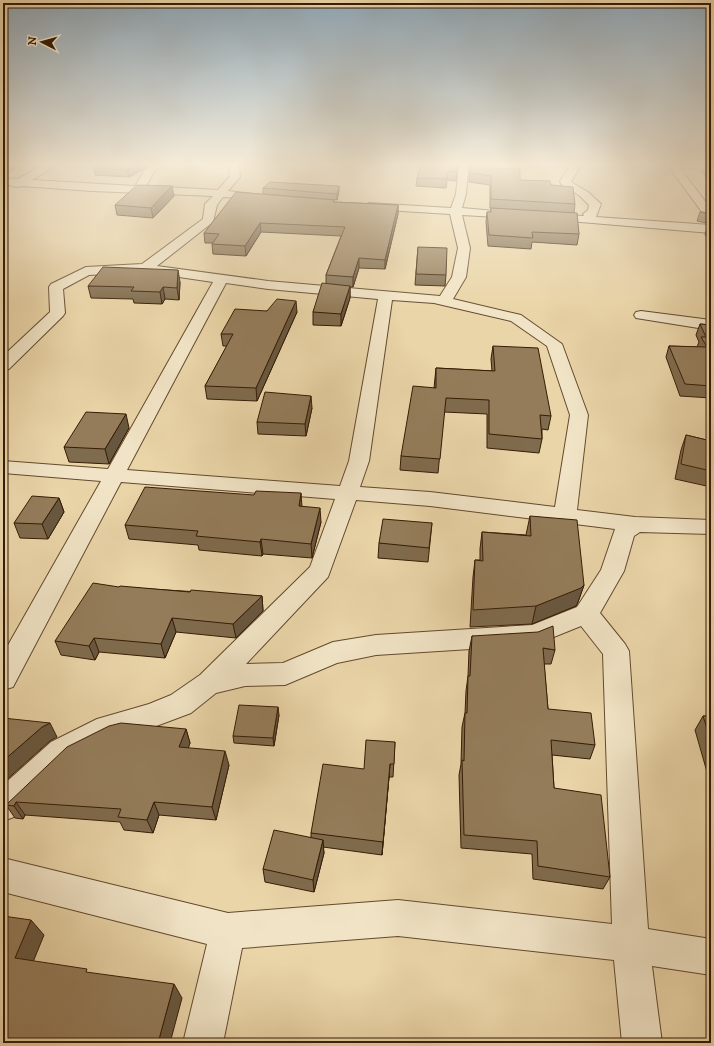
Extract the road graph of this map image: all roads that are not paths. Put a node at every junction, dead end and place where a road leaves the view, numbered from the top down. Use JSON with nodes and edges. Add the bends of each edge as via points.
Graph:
{"nodes":[{"id":1,"x":455,"y":211,"type":"edge"},
{"id":2,"x":210,"y":212,"type":"edge"},
{"id":3,"x":468,"y":212,"type":"edge"},
{"id":4,"x":593,"y":212,"type":"edge"},
{"id":5,"x":591,"y":218,"type":"junction"},
{"id":6,"x":711,"y":229,"type":"edge"},
{"id":7,"x":145,"y":268,"type":"junction"},
{"id":8,"x":222,"y":278,"type":"junction"},
{"id":9,"x":386,"y":295,"type":"junction"},
{"id":10,"x":444,"y":301,"type":"junction"},
{"id":11,"x":641,"y":315,"type":"dead end"},
{"id":12,"x":711,"y":325,"type":"edge"},
{"id":13,"x":3,"y":365,"type":"edge"},
{"id":14,"x":3,"y":467,"type":"edge"},
{"id":15,"x":115,"y":475,"type":"junction"},
{"id":16,"x":347,"y":493,"type":"junction"},
{"id":17,"x":565,"y":516,"type":"junction"},
{"id":18,"x":635,"y":524,"type":"junction"},
{"id":19,"x":711,"y":527,"type":"edge"},
{"id":20,"x":586,"y":614,"type":"junction"},
{"id":21,"x":3,"y":679,"type":"edge"},
{"id":22,"x":208,"y":684,"type":"junction"},
{"id":23,"x":3,"y":806,"type":"edge"},
{"id":24,"x":3,"y":875,"type":"edge"},
{"id":25,"x":228,"y":931,"type":"junction"},
{"id":26,"x":631,"y":944,"type":"junction"},
{"id":27,"x":711,"y":957,"type":"edge"},
{"id":28,"x":203,"y":1043,"type":"edge"},
{"id":29,"x":642,"y":1043,"type":"edge"}],
"edges":[{"from":1,"to":10,"type":"street","via":[[464,248],[459,277]]},
{"from":2,"to":7,"type":"street","via":[[209,220]]},
{"from":3,"to":5,"type":"street"},
{"from":4,"to":5,"type":"street","via":[[589,214]]},
{"from":5,"to":6,"type":"street"},
{"from":7,"to":8,"type":"street"},
{"from":7,"to":13,"type":"street","via":[[86,271],[56,287],[58,313]]},
{"from":8,"to":9,"type":"street"},
{"from":8,"to":15,"type":"street"},
{"from":9,"to":10,"type":"street"},
{"from":9,"to":16,"type":"street","via":[[358,461]]},
{"from":10,"to":17,"type":"street","via":[[516,318],[554,344],[579,414]]},
{"from":11,"to":12,"type":"street"},
{"from":14,"to":15,"type":"street"},
{"from":15,"to":16,"type":"street"},
{"from":15,"to":21,"type":"street"},
{"from":16,"to":17,"type":"street","via":[[430,498]]},
{"from":16,"to":22,"type":"street","via":[[320,571]]},
{"from":17,"to":18,"type":"street"},
{"from":18,"to":19,"type":"street"},
{"from":18,"to":20,"type":"street","via":[[624,532],[612,571]]},
{"from":20,"to":22,"type":"street","via":[[534,635],[376,645],[333,654],[285,674],[245,675]]},
{"from":20,"to":26,"type":"street","via":[[616,651]]},
{"from":22,"to":23,"type":"street","via":[[181,704],[151,716],[107,728],[62,751]]},
{"from":24,"to":25,"type":"street"},
{"from":25,"to":26,"type":"street","via":[[398,918]]},
{"from":25,"to":28,"type":"street"},
{"from":26,"to":27,"type":"street"},
{"from":26,"to":29,"type":"street"}]}
